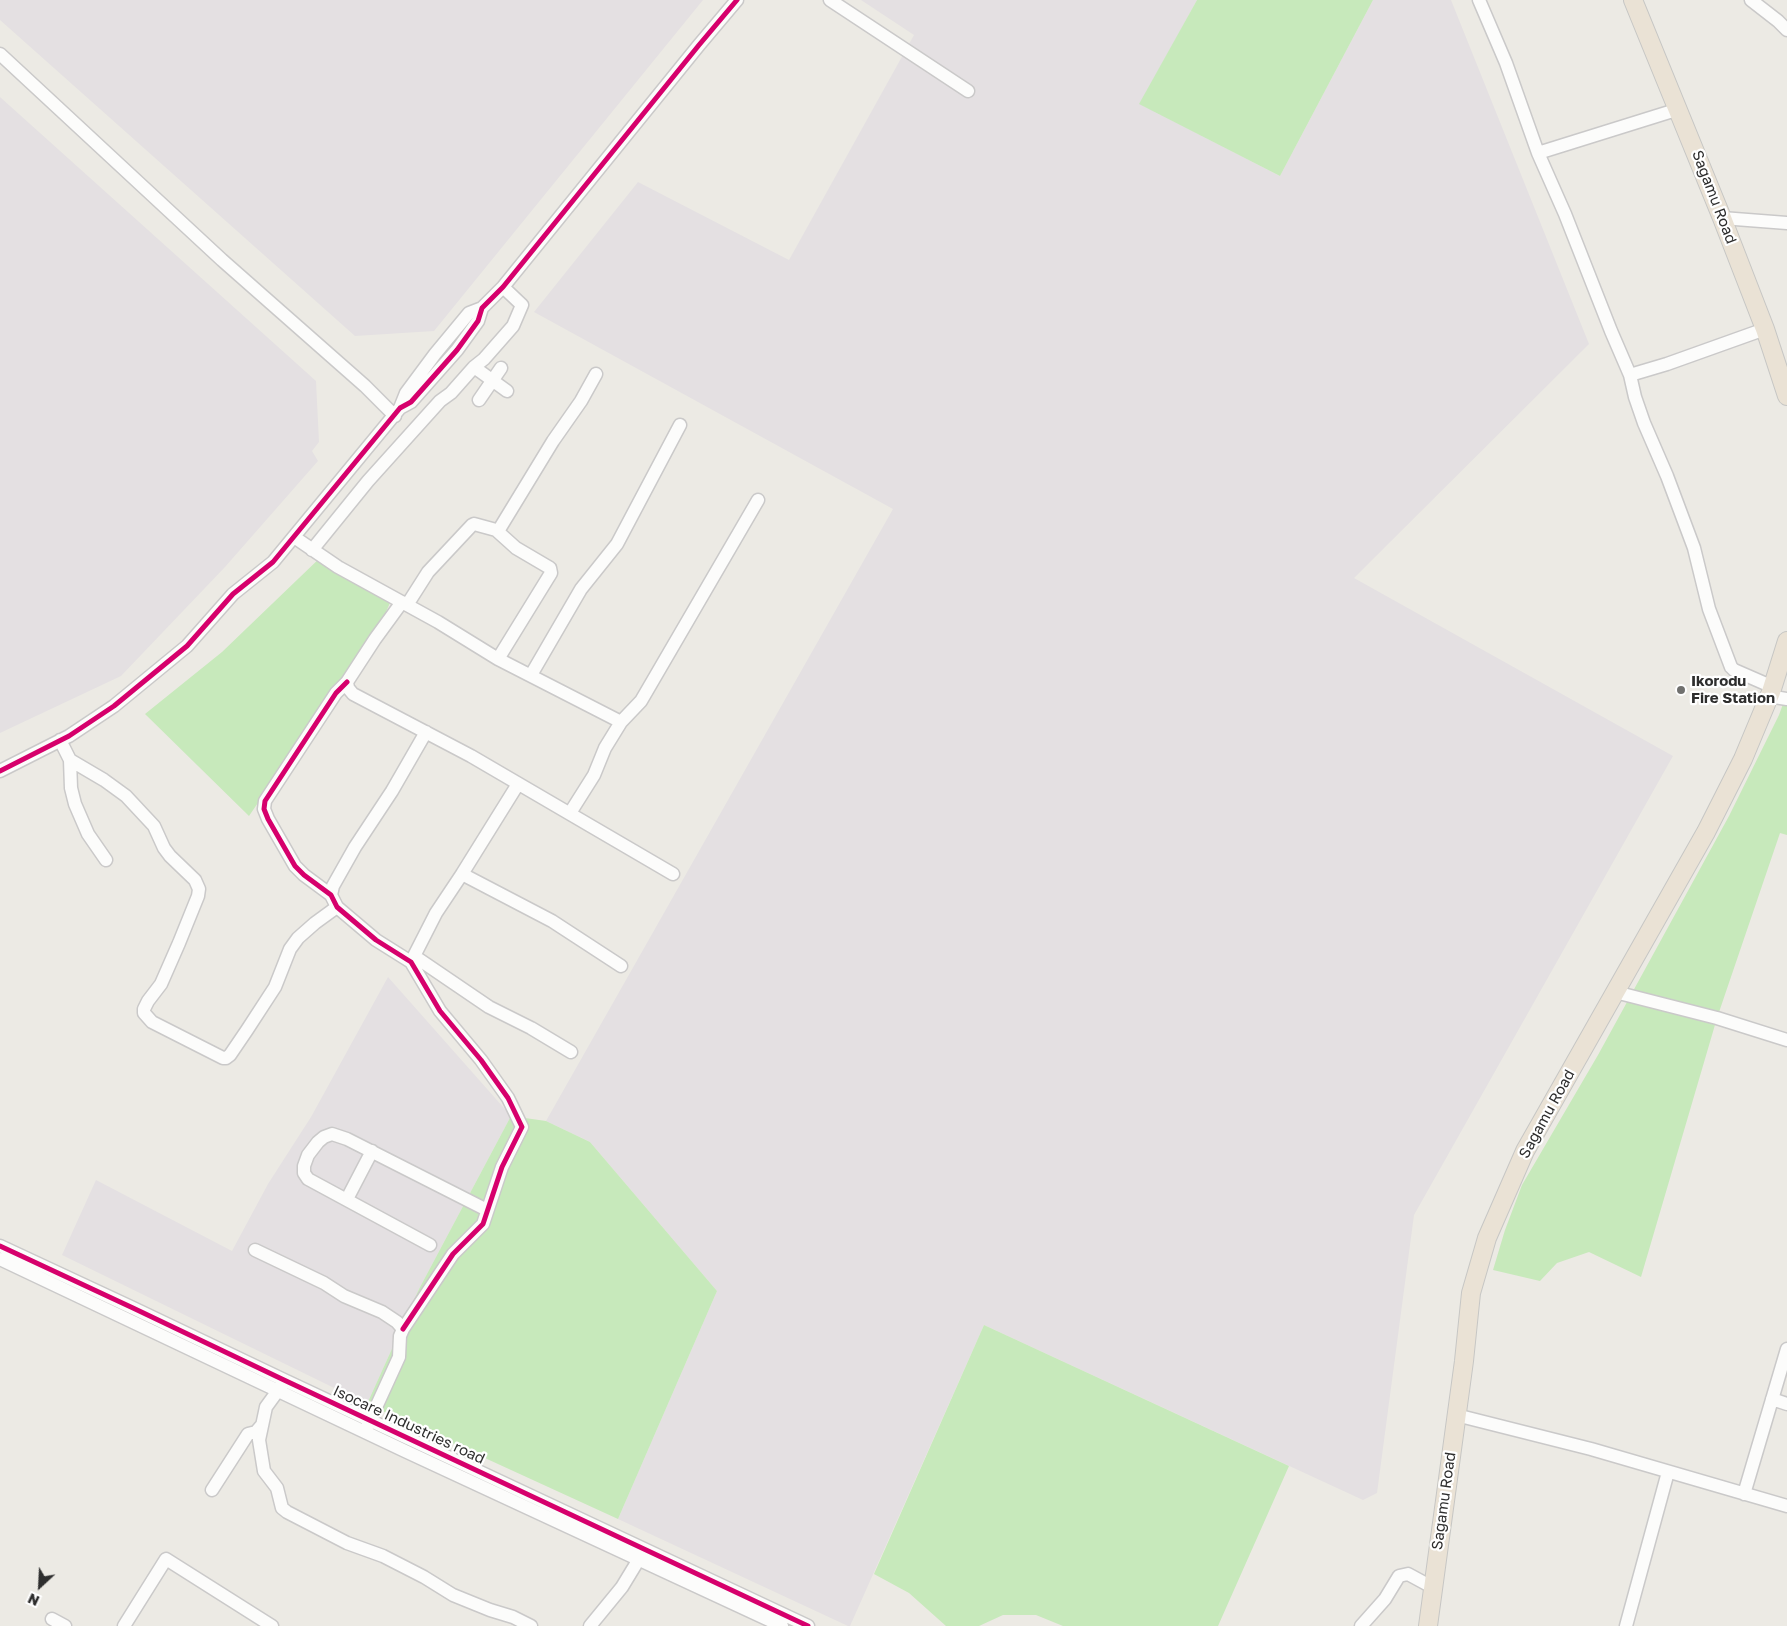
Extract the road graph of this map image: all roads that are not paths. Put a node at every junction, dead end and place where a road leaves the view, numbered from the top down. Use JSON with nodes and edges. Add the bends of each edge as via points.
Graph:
{"nodes":[{"id":1,"x":737,"y":0,"type":"edge"},
{"id":2,"x":830,"y":0,"type":"edge"},
{"id":3,"x":1479,"y":0,"type":"edge"},
{"id":4,"x":1633,"y":0,"type":"edge"},
{"id":5,"x":1751,"y":0,"type":"edge"},
{"id":6,"x":1787,"y":30,"type":"edge"},
{"id":7,"x":0,"y":54,"type":"edge"},
{"id":8,"x":968,"y":92,"type":"dead end"},
{"id":9,"x":1679,"y":109,"type":"junction"},
{"id":10,"x":1538,"y":153,"type":"junction"},
{"id":11,"x":1722,"y":218,"type":"junction"},
{"id":12,"x":1787,"y":222,"type":"edge"},
{"id":13,"x":504,"y":287,"type":"junction"},
{"id":14,"x":1765,"y":329,"type":"junction"},
{"id":15,"x":474,"y":367,"type":"junction"},
{"id":16,"x":501,"y":368,"type":"dead end"},
{"id":17,"x":596,"y":374,"type":"dead end"},
{"id":18,"x":1630,"y":374,"type":"junction"},
{"id":19,"x":494,"y":381,"type":"junction"},
{"id":20,"x":507,"y":391,"type":"dead end"},
{"id":21,"x":1787,"y":396,"type":"edge"},
{"id":22,"x":480,"y":400,"type":"dead end"},
{"id":23,"x":398,"y":412,"type":"junction"},
{"id":24,"x":680,"y":425,"type":"dead end"},
{"id":25,"x":758,"y":500,"type":"dead end"},
{"id":26,"x":496,"y":530,"type":"junction"},
{"id":27,"x":294,"y":537,"type":"junction"},
{"id":28,"x":312,"y":550,"type":"junction"},
{"id":29,"x":404,"y":604,"type":"junction"},
{"id":30,"x":1787,"y":641,"type":"edge"},
{"id":31,"x":498,"y":659,"type":"junction"},
{"id":32,"x":531,"y":675,"type":"junction"},
{"id":33,"x":347,"y":682,"type":"junction"},
{"id":34,"x":1770,"y":691,"type":"junction"},
{"id":35,"x":1787,"y":699,"type":"edge"},
{"id":36,"x":621,"y":722,"type":"junction"},
{"id":37,"x":426,"y":732,"type":"junction"},
{"id":38,"x":60,"y":740,"type":"junction"},
{"id":39,"x":70,"y":760,"type":"junction"},
{"id":40,"x":0,"y":771,"type":"edge"},
{"id":41,"x":518,"y":784,"type":"junction"},
{"id":42,"x":570,"y":813,"type":"junction"},
{"id":43,"x":106,"y":860,"type":"dead end"},
{"id":44,"x":462,"y":874,"type":"junction"},
{"id":45,"x":673,"y":874,"type":"dead end"},
{"id":46,"x":331,"y":895,"type":"junction"},
{"id":47,"x":337,"y":907,"type":"junction"},
{"id":48,"x":413,"y":959,"type":"junction"},
{"id":49,"x":621,"y":966,"type":"dead end"},
{"id":50,"x":1615,"y":992,"type":"junction"},
{"id":51,"x":1787,"y":1040,"type":"edge"},
{"id":52,"x":571,"y":1052,"type":"dead end"},
{"id":53,"x":372,"y":1151,"type":"junction"},
{"id":54,"x":347,"y":1199,"type":"junction"},
{"id":55,"x":487,"y":1210,"type":"junction"},
{"id":56,"x":430,"y":1245,"type":"dead end"},
{"id":57,"x":0,"y":1246,"type":"edge"},
{"id":58,"x":255,"y":1250,"type":"dead end"},
{"id":59,"x":0,"y":1259,"type":"edge"},
{"id":60,"x":403,"y":1330,"type":"junction"},
{"id":61,"x":1787,"y":1349,"type":"edge"},
{"id":62,"x":282,"y":1385,"type":"junction"},
{"id":63,"x":1772,"y":1399,"type":"junction"},
{"id":64,"x":1787,"y":1404,"type":"edge"},
{"id":65,"x":1456,"y":1416,"type":"junction"},
{"id":66,"x":262,"y":1425,"type":"junction"},
{"id":67,"x":367,"y":1426,"type":"junction"},
{"id":68,"x":1668,"y":1472,"type":"junction"},
{"id":69,"x":212,"y":1490,"type":"dead end"},
{"id":70,"x":1744,"y":1494,"type":"junction"},
{"id":71,"x":1787,"y":1506,"type":"edge"},
{"id":72,"x":639,"y":1559,"type":"junction"},
{"id":73,"x":1432,"y":1587,"type":"junction"},
{"id":74,"x":52,"y":1619,"type":"dead end"},
{"id":75,"x":65,"y":1626,"type":"edge"},
{"id":76,"x":124,"y":1626,"type":"edge"},
{"id":77,"x":272,"y":1626,"type":"edge"},
{"id":78,"x":531,"y":1626,"type":"edge"},
{"id":79,"x":590,"y":1626,"type":"edge"},
{"id":80,"x":782,"y":1626,"type":"edge"},
{"id":81,"x":808,"y":1626,"type":"edge"},
{"id":82,"x":1361,"y":1626,"type":"edge"},
{"id":83,"x":1428,"y":1626,"type":"edge"},
{"id":84,"x":1626,"y":1626,"type":"edge"}],
"edges":[{"from":1,"to":13,"type":"street"},
{"from":2,"to":8,"type":"street"},
{"from":3,"to":10,"type":"street","via":[[1506,63]]},
{"from":4,"to":9,"type":"highway","name":"Sagamu Road"},
{"from":5,"to":6,"type":"street"},
{"from":7,"to":23,"type":"street","via":[[222,260]]},
{"from":9,"to":10,"type":"street"},
{"from":9,"to":11,"type":"highway","name":"Sagamu Road"},
{"from":10,"to":18,"type":"street"},
{"from":11,"to":12,"type":"street"},
{"from":11,"to":14,"type":"highway","name":"Sagamu Road"},
{"from":13,"to":15,"type":"street","via":[[522,305],[512,326]]},
{"from":13,"to":23,"type":"street","via":[[482,308],[478,321],[457,350],[411,402]]},
{"from":14,"to":18,"type":"street"},
{"from":14,"to":21,"type":"highway","name":"Sagamu Road"},
{"from":15,"to":19,"type":"street"},
{"from":15,"to":28,"type":"street","via":[[368,481]]},
{"from":16,"to":19,"type":"street"},
{"from":17,"to":26,"type":"street"},
{"from":18,"to":34,"type":"street","via":[[1644,423],[1694,548],[1709,609],[1731,667]]},
{"from":19,"to":20,"type":"street"},
{"from":19,"to":22,"type":"street"},
{"from":23,"to":27,"type":"street"},
{"from":24,"to":32,"type":"street","via":[[617,544],[581,590]]},
{"from":25,"to":36,"type":"street","via":[[641,701]]},
{"from":26,"to":29,"type":"street","via":[[472,525],[428,572]]},
{"from":26,"to":31,"type":"street","via":[[516,548],[550,568],[551,573]]},
{"from":27,"to":28,"type":"street"},
{"from":27,"to":38,"type":"street","via":[[273,562],[233,594],[187,646],[114,706]]},
{"from":28,"to":29,"type":"street"},
{"from":29,"to":31,"type":"street"},
{"from":29,"to":33,"type":"street","via":[[375,639]]},
{"from":30,"to":34,"type":"highway","name":"Sagamu Road"},
{"from":31,"to":32,"type":"street"},
{"from":32,"to":36,"type":"street"},
{"from":33,"to":37,"type":"street","via":[[348,688],[359,699]]},
{"from":33,"to":46,"type":"street","via":[[290,761],[265,801],[264,809],[295,866]]},
{"from":34,"to":35,"type":"street"},
{"from":34,"to":50,"type":"highway","name":"Sagamu Road","via":[[1743,759],[1706,832]]},
{"from":36,"to":42,"type":"street"},
{"from":37,"to":41,"type":"street"},
{"from":37,"to":46,"type":"street","via":[[354,847]]},
{"from":38,"to":39,"type":"street"},
{"from":38,"to":40,"type":"street"},
{"from":39,"to":43,"type":"street","via":[[71,788],[76,804],[88,834]]},
{"from":39,"to":47,"type":"street","via":[[126,796],[154,826],[164,848],[195,880],[199,889],[180,944],[161,984],[144,1009],[152,1022],[226,1058],[274,986],[298,938]]},
{"from":41,"to":42,"type":"street"},
{"from":41,"to":44,"type":"street"},
{"from":42,"to":45,"type":"street"},
{"from":44,"to":48,"type":"street","via":[[436,913]]},
{"from":44,"to":49,"type":"street","via":[[552,921]]},
{"from":46,"to":47,"type":"street"},
{"from":47,"to":48,"type":"street","via":[[376,940]]},
{"from":48,"to":52,"type":"street","via":[[489,1007]]},
{"from":48,"to":55,"type":"street","via":[[440,1011],[508,1098],[522,1128],[502,1167]]},
{"from":50,"to":51,"type":"street"},
{"from":50,"to":65,"type":"highway","name":"Sagamu Road","via":[[1525,1151],[1487,1238],[1471,1292]]},
{"from":53,"to":54,"type":"street"},
{"from":53,"to":54,"type":"street","via":[[332,1134],[318,1142],[308,1155],[304,1173],[308,1179]]},
{"from":53,"to":55,"type":"street"},
{"from":54,"to":56,"type":"street"},
{"from":55,"to":60,"type":"street","via":[[483,1224],[453,1254]]},
{"from":57,"to":62,"type":"street","name":"Isocare Industries road","via":[[134,1308]]},
{"from":58,"to":60,"type":"street","via":[[382,1312]]},
{"from":59,"to":62,"type":"street","name":"Isocare Industries road"},
{"from":60,"to":67,"type":"street","via":[[399,1357]]},
{"from":61,"to":63,"type":"street"},
{"from":62,"to":66,"type":"street","via":[[270,1399]]},
{"from":62,"to":67,"type":"street","name":"Isocare Industries road"},
{"from":63,"to":64,"type":"street"},
{"from":63,"to":70,"type":"street"},
{"from":65,"to":68,"type":"street","via":[[1591,1449]]},
{"from":65,"to":73,"type":"highway","name":"Sagamu Road"},
{"from":66,"to":69,"type":"street","via":[[256,1432],[248,1434]]},
{"from":66,"to":78,"type":"street","via":[[259,1440],[264,1472],[274,1483],[282,1508],[287,1512],[347,1543],[383,1556],[453,1595]]},
{"from":67,"to":72,"type":"street","name":"Isocare Industries road"},
{"from":67,"to":81,"type":"street","name":"Isocare Industries road"},
{"from":68,"to":70,"type":"street"},
{"from":68,"to":84,"type":"street"},
{"from":70,"to":71,"type":"street"},
{"from":72,"to":79,"type":"street","via":[[622,1587]]},
{"from":72,"to":80,"type":"street","name":"Isocare Industries road"},
{"from":73,"to":82,"type":"street","via":[[1408,1574],[1399,1576],[1385,1599]]},
{"from":73,"to":83,"type":"highway","name":"Sagamu Road"},
{"from":74,"to":75,"type":"street"},
{"from":76,"to":77,"type":"street","via":[[166,1560]]}]}
